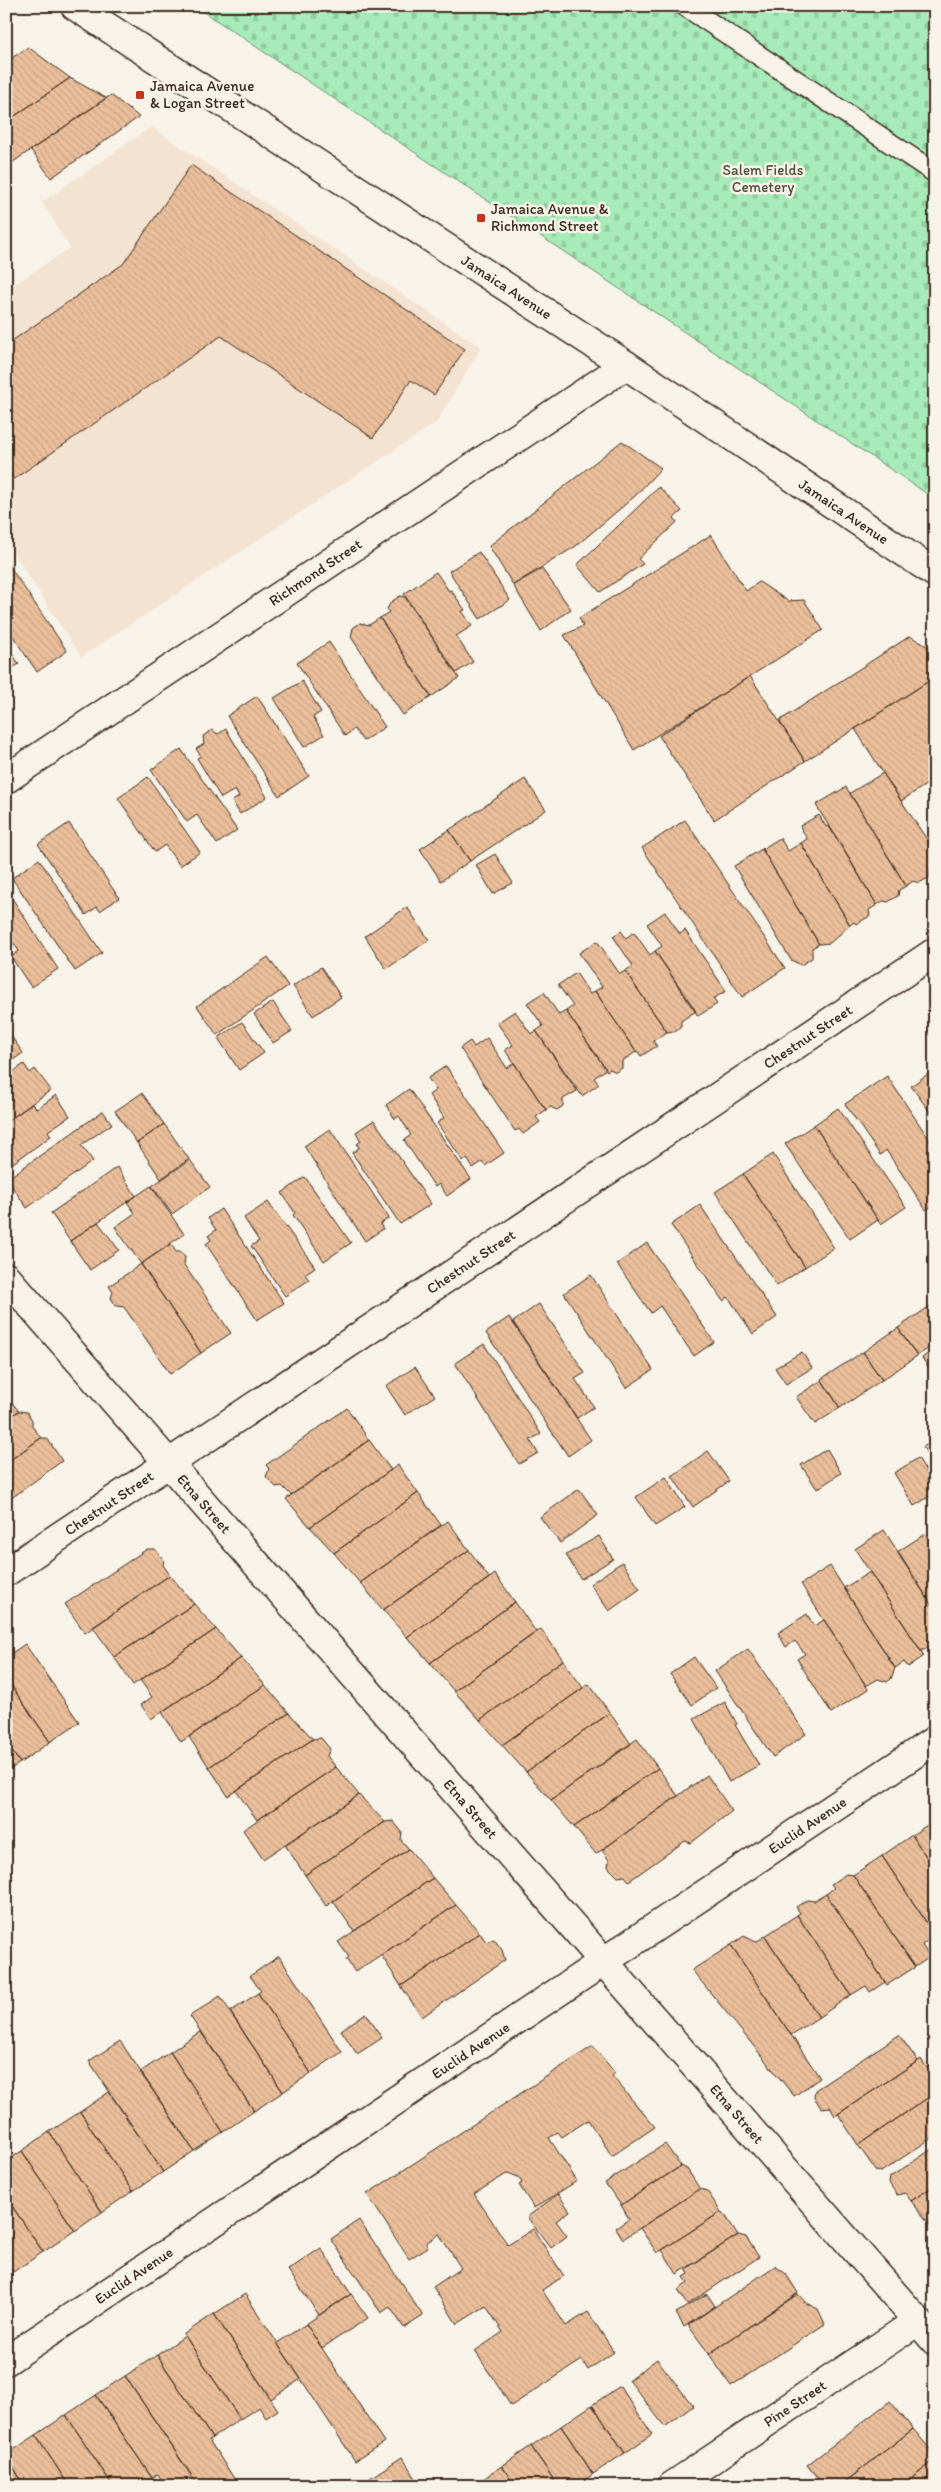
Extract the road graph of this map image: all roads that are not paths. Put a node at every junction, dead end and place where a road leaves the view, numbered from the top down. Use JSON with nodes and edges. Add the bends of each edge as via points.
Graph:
{"nodes":[{"id":1,"x":75,"y":6,"type":"edge"},
{"id":2,"x":685,"y":6,"type":"edge"},
{"id":3,"x":935,"y":173,"type":"edge"},
{"id":4,"x":626,"y":365,"type":"junction"},
{"id":5,"x":935,"y":573,"type":"edge"},
{"id":6,"x":6,"y":779,"type":"edge"},
{"id":7,"x":935,"y":952,"type":"edge"},
{"id":8,"x":6,"y":1277,"type":"edge"},
{"id":9,"x":169,"y":1464,"type":"junction"},
{"id":10,"x":6,"y":1572,"type":"edge"},
{"id":11,"x":935,"y":1740,"type":"edge"},
{"id":12,"x":604,"y":1962,"type":"junction"},
{"id":13,"x":926,"y":2331,"type":"edge"},
{"id":14,"x":6,"y":2361,"type":"edge"},
{"id":15,"x":672,"y":2486,"type":"edge"}],
"edges":[{"from":1,"to":4,"type":"street","name":"Jamaica Avenue"},
{"from":2,"to":3,"type":"lane"},
{"from":4,"to":5,"type":"street","name":"Jamaica Avenue"},
{"from":4,"to":6,"type":"street","name":"Richmond Street"},
{"from":7,"to":9,"type":"street","name":"Chestnut Street"},
{"from":8,"to":9,"type":"street","name":"Etna Street"},
{"from":9,"to":10,"type":"street","name":"Chestnut Street"},
{"from":9,"to":12,"type":"street","name":"Etna Street"},
{"from":11,"to":12,"type":"street","name":"Euclid Avenue"},
{"from":12,"to":13,"type":"street","name":"Etna Street"},
{"from":12,"to":14,"type":"street","name":"Euclid Avenue"},
{"from":13,"to":15,"type":"street","name":"Pine Street"}]}
